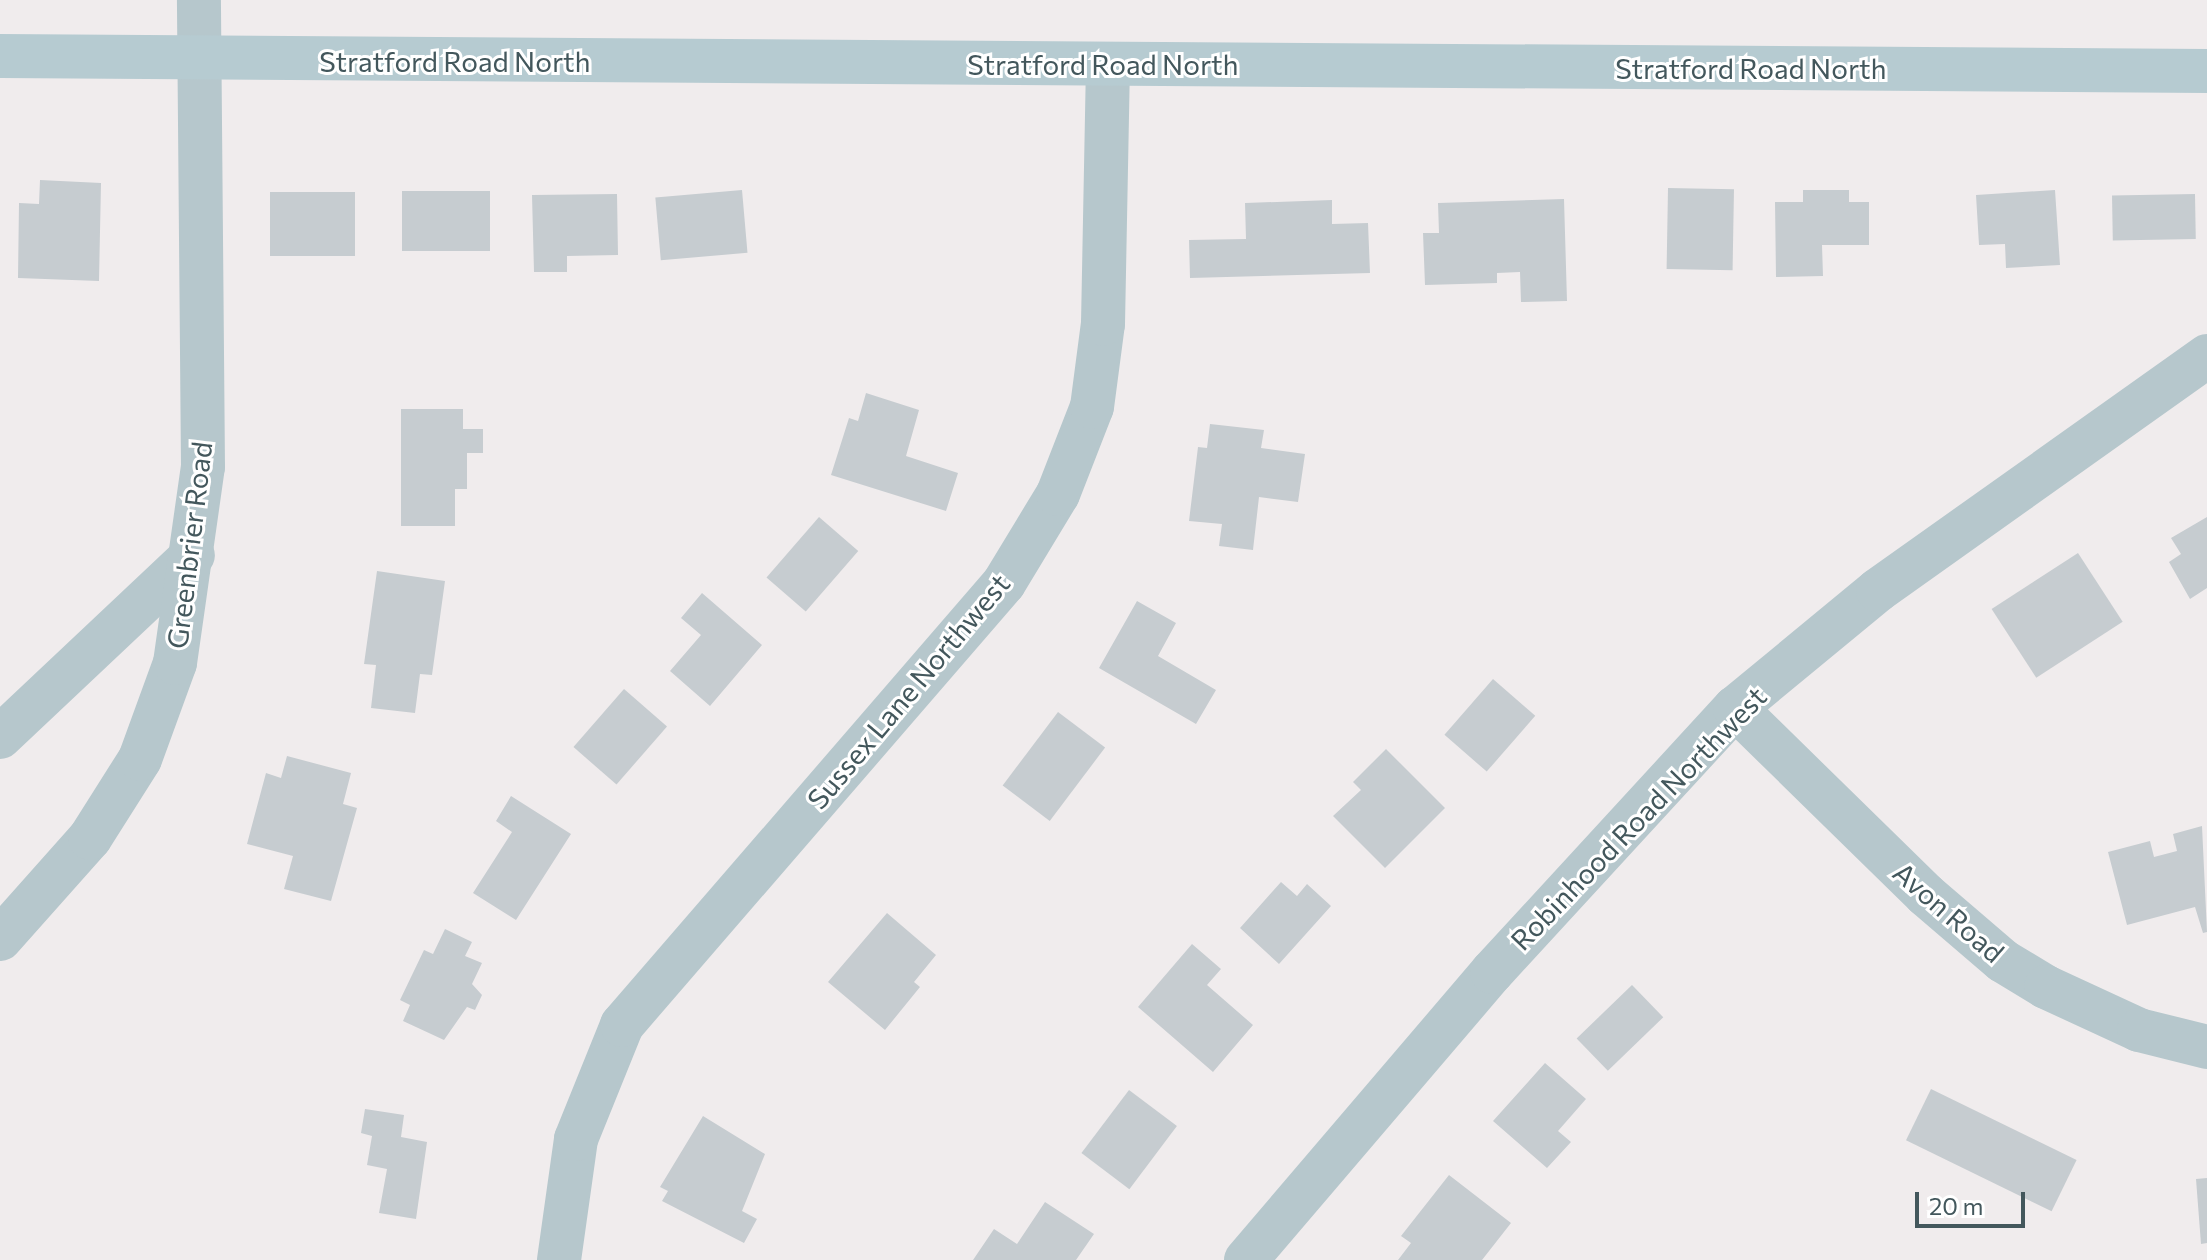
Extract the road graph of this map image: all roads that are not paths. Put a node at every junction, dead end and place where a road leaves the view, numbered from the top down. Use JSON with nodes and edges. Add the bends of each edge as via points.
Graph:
{"nodes":[{"id":1,"x":199,"y":0,"type":"edge"},
{"id":2,"x":0,"y":56,"type":"edge"},
{"id":3,"x":199,"y":59,"type":"junction"},
{"id":4,"x":1108,"y":64,"type":"junction"},
{"id":5,"x":2207,"y":71,"type":"edge"},
{"id":6,"x":2207,"y":356,"type":"edge"},
{"id":7,"x":193,"y":555,"type":"junction"},
{"id":8,"x":1735,"y":708,"type":"junction"},
{"id":9,"x":0,"y":737,"type":"edge"},
{"id":10,"x":0,"y":939,"type":"edge"},
{"id":11,"x":2207,"y":1047,"type":"edge"},
{"id":12,"x":559,"y":1260,"type":"edge"},
{"id":13,"x":1246,"y":1260,"type":"edge"}],
"edges":[{"from":1,"to":3,"type":"street","name":"Greenbrier Road"},
{"from":2,"to":3,"type":"main road","name":"Stratford Road North"},
{"from":3,"to":4,"type":"main road","name":"Stratford Road North"},
{"from":3,"to":7,"type":"street","name":"Greenbrier Road","via":[[203,467]]},
{"from":4,"to":5,"type":"main road","name":"Stratford Road North"},
{"from":4,"to":12,"type":"street","name":"Sussex Lane Northwest","via":[[1103,324],[1092,407],[1058,494],[1004,583],[622,1025],[576,1139]]},
{"from":6,"to":8,"type":"street","name":"Robinhood Road Northwest","via":[[1878,590]]},
{"from":7,"to":9,"type":"street"},
{"from":7,"to":10,"type":"street","name":"Greenbrier Road","via":[[175,663],[140,759],[90,838]]},
{"from":8,"to":11,"type":"street","name":"Avon Road","via":[[1926,895],[2003,961],[2139,1030]]},
{"from":8,"to":13,"type":"street","name":"Robinhood Road Northwest","via":[[1492,972]]}]}
